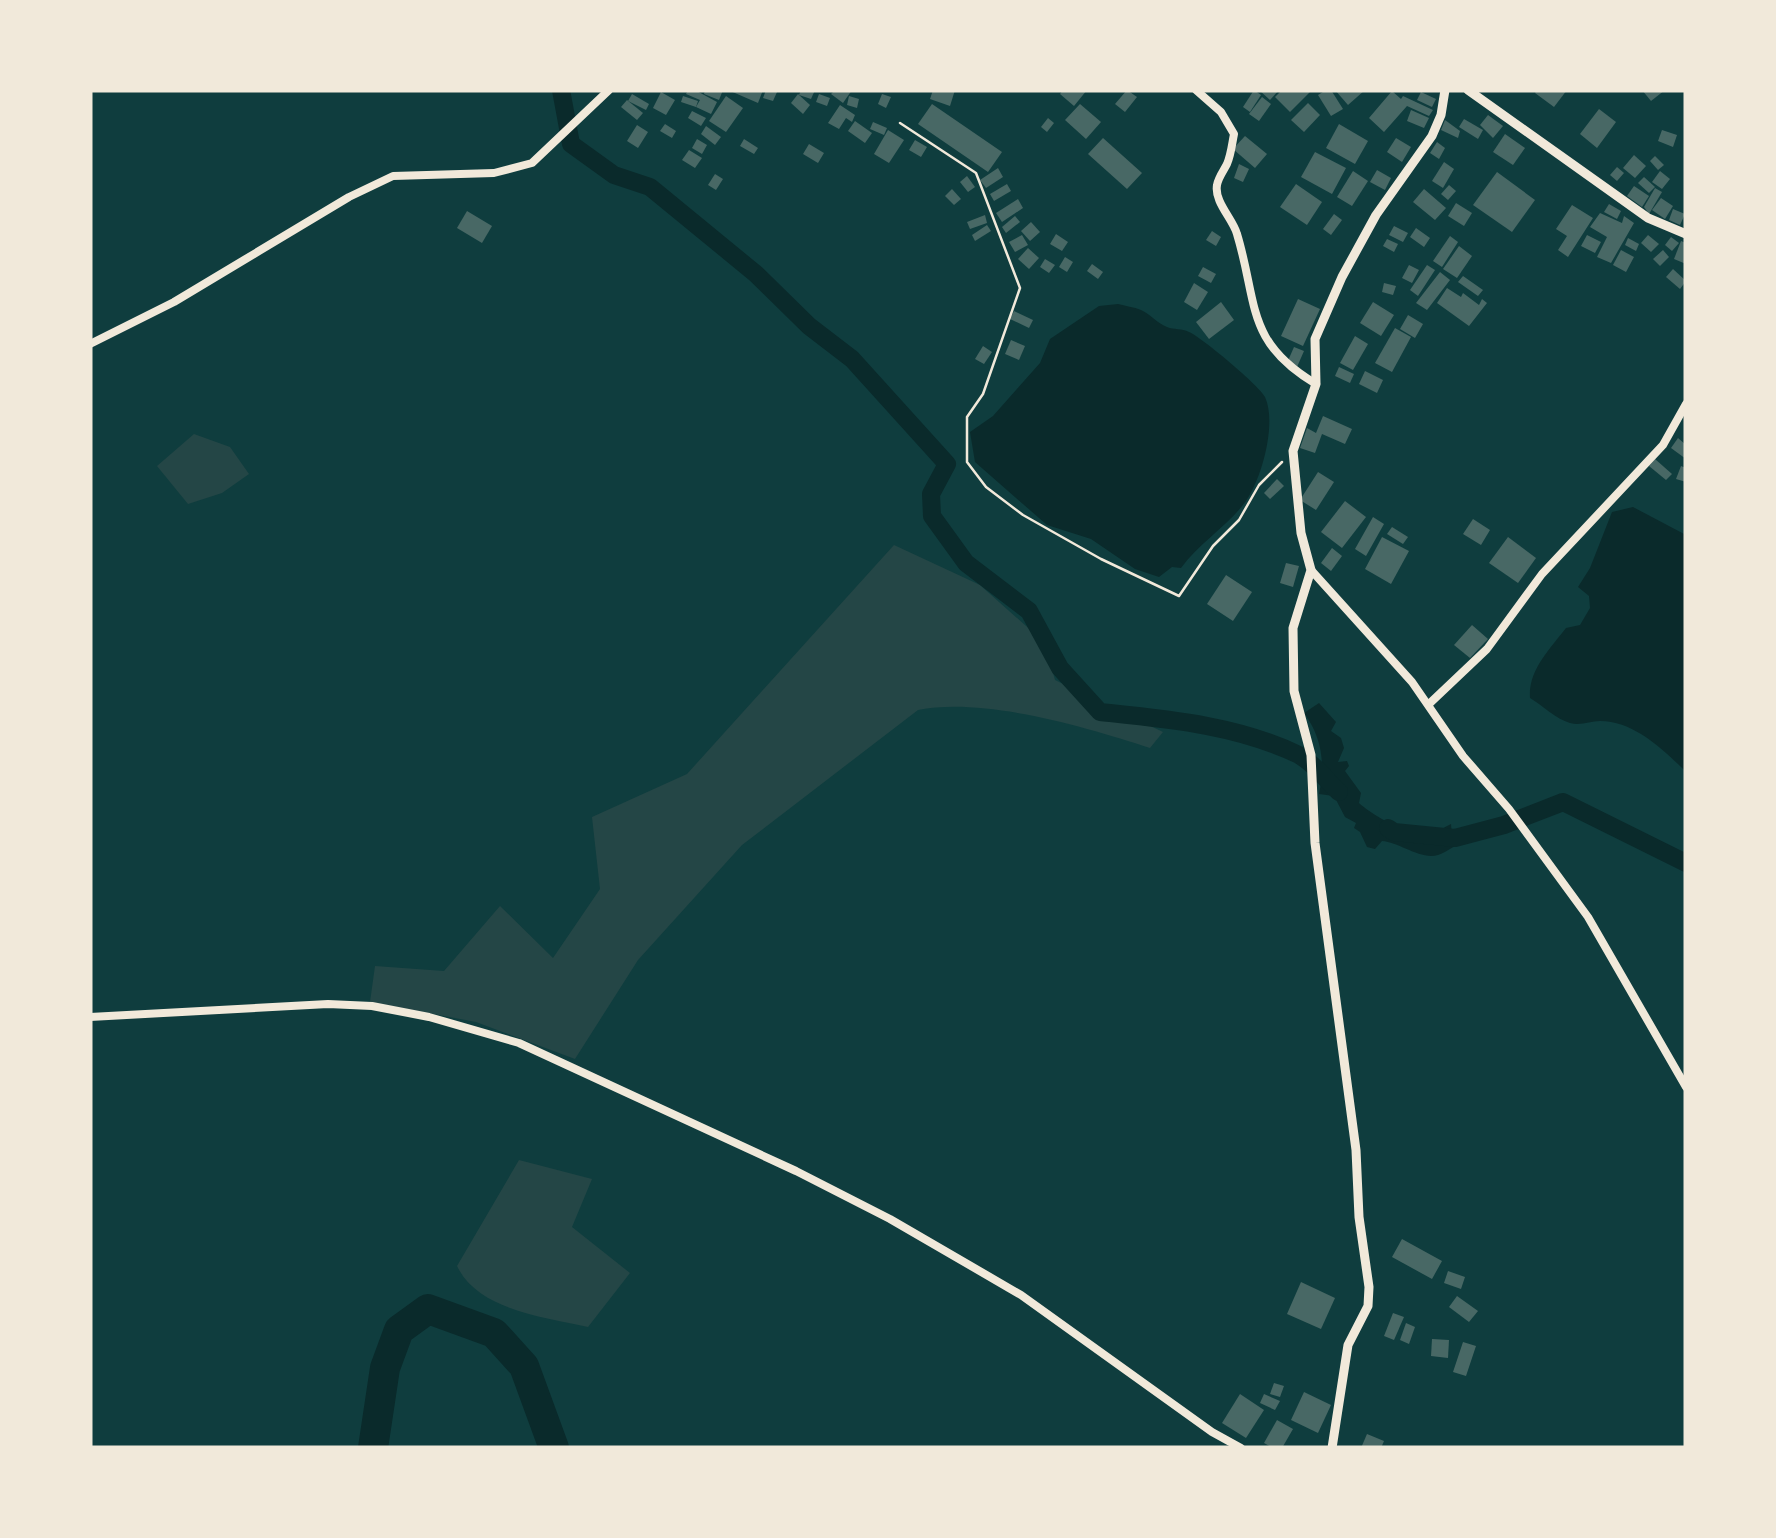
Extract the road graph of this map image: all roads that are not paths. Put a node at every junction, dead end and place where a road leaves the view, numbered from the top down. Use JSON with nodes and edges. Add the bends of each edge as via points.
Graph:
{"nodes":[{"id":1,"x":609,"y":90,"type":"edge"},
{"id":2,"x":1196,"y":90,"type":"edge"},
{"id":3,"x":1445,"y":90,"type":"edge"},
{"id":4,"x":1468,"y":90,"type":"edge"},
{"id":5,"x":1686,"y":234,"type":"edge"},
{"id":6,"x":90,"y":344,"type":"edge"},
{"id":7,"x":1316,"y":384,"type":"junction"},
{"id":8,"x":1686,"y":404,"type":"edge"},
{"id":9,"x":1311,"y":570,"type":"junction"},
{"id":10,"x":1429,"y":704,"type":"junction"},
{"id":11,"x":90,"y":1017,"type":"edge"},
{"id":12,"x":1686,"y":1086,"type":"edge"},
{"id":13,"x":1241,"y":1448,"type":"edge"},
{"id":14,"x":1332,"y":1448,"type":"edge"}],
"edges":[{"from":1,"to":6,"type":"street","via":[[532,162],[494,172],[393,176]]},
{"from":2,"to":7,"type":"street","via":[[1234,134],[1216,186],[1236,230],[1256,316],[1286,366]]},
{"from":3,"to":7,"type":"street","via":[[1432,136],[1376,215],[1314,339]]},
{"from":4,"to":5,"type":"street","via":[[1648,218]]},
{"from":7,"to":9,"type":"street","via":[[1293,451]]},
{"from":8,"to":10,"type":"street","via":[[1662,445],[1542,574],[1487,650]]},
{"from":9,"to":10,"type":"street"},
{"from":9,"to":14,"type":"street","via":[[1294,628],[1294,692],[1311,755],[1315,843],[1368,1287],[1368,1306],[1348,1345]]},
{"from":10,"to":12,"type":"street","via":[[1588,917]]},
{"from":11,"to":13,"type":"street","via":[[372,1006],[519,1043],[890,1219],[1020,1295]]}]}
